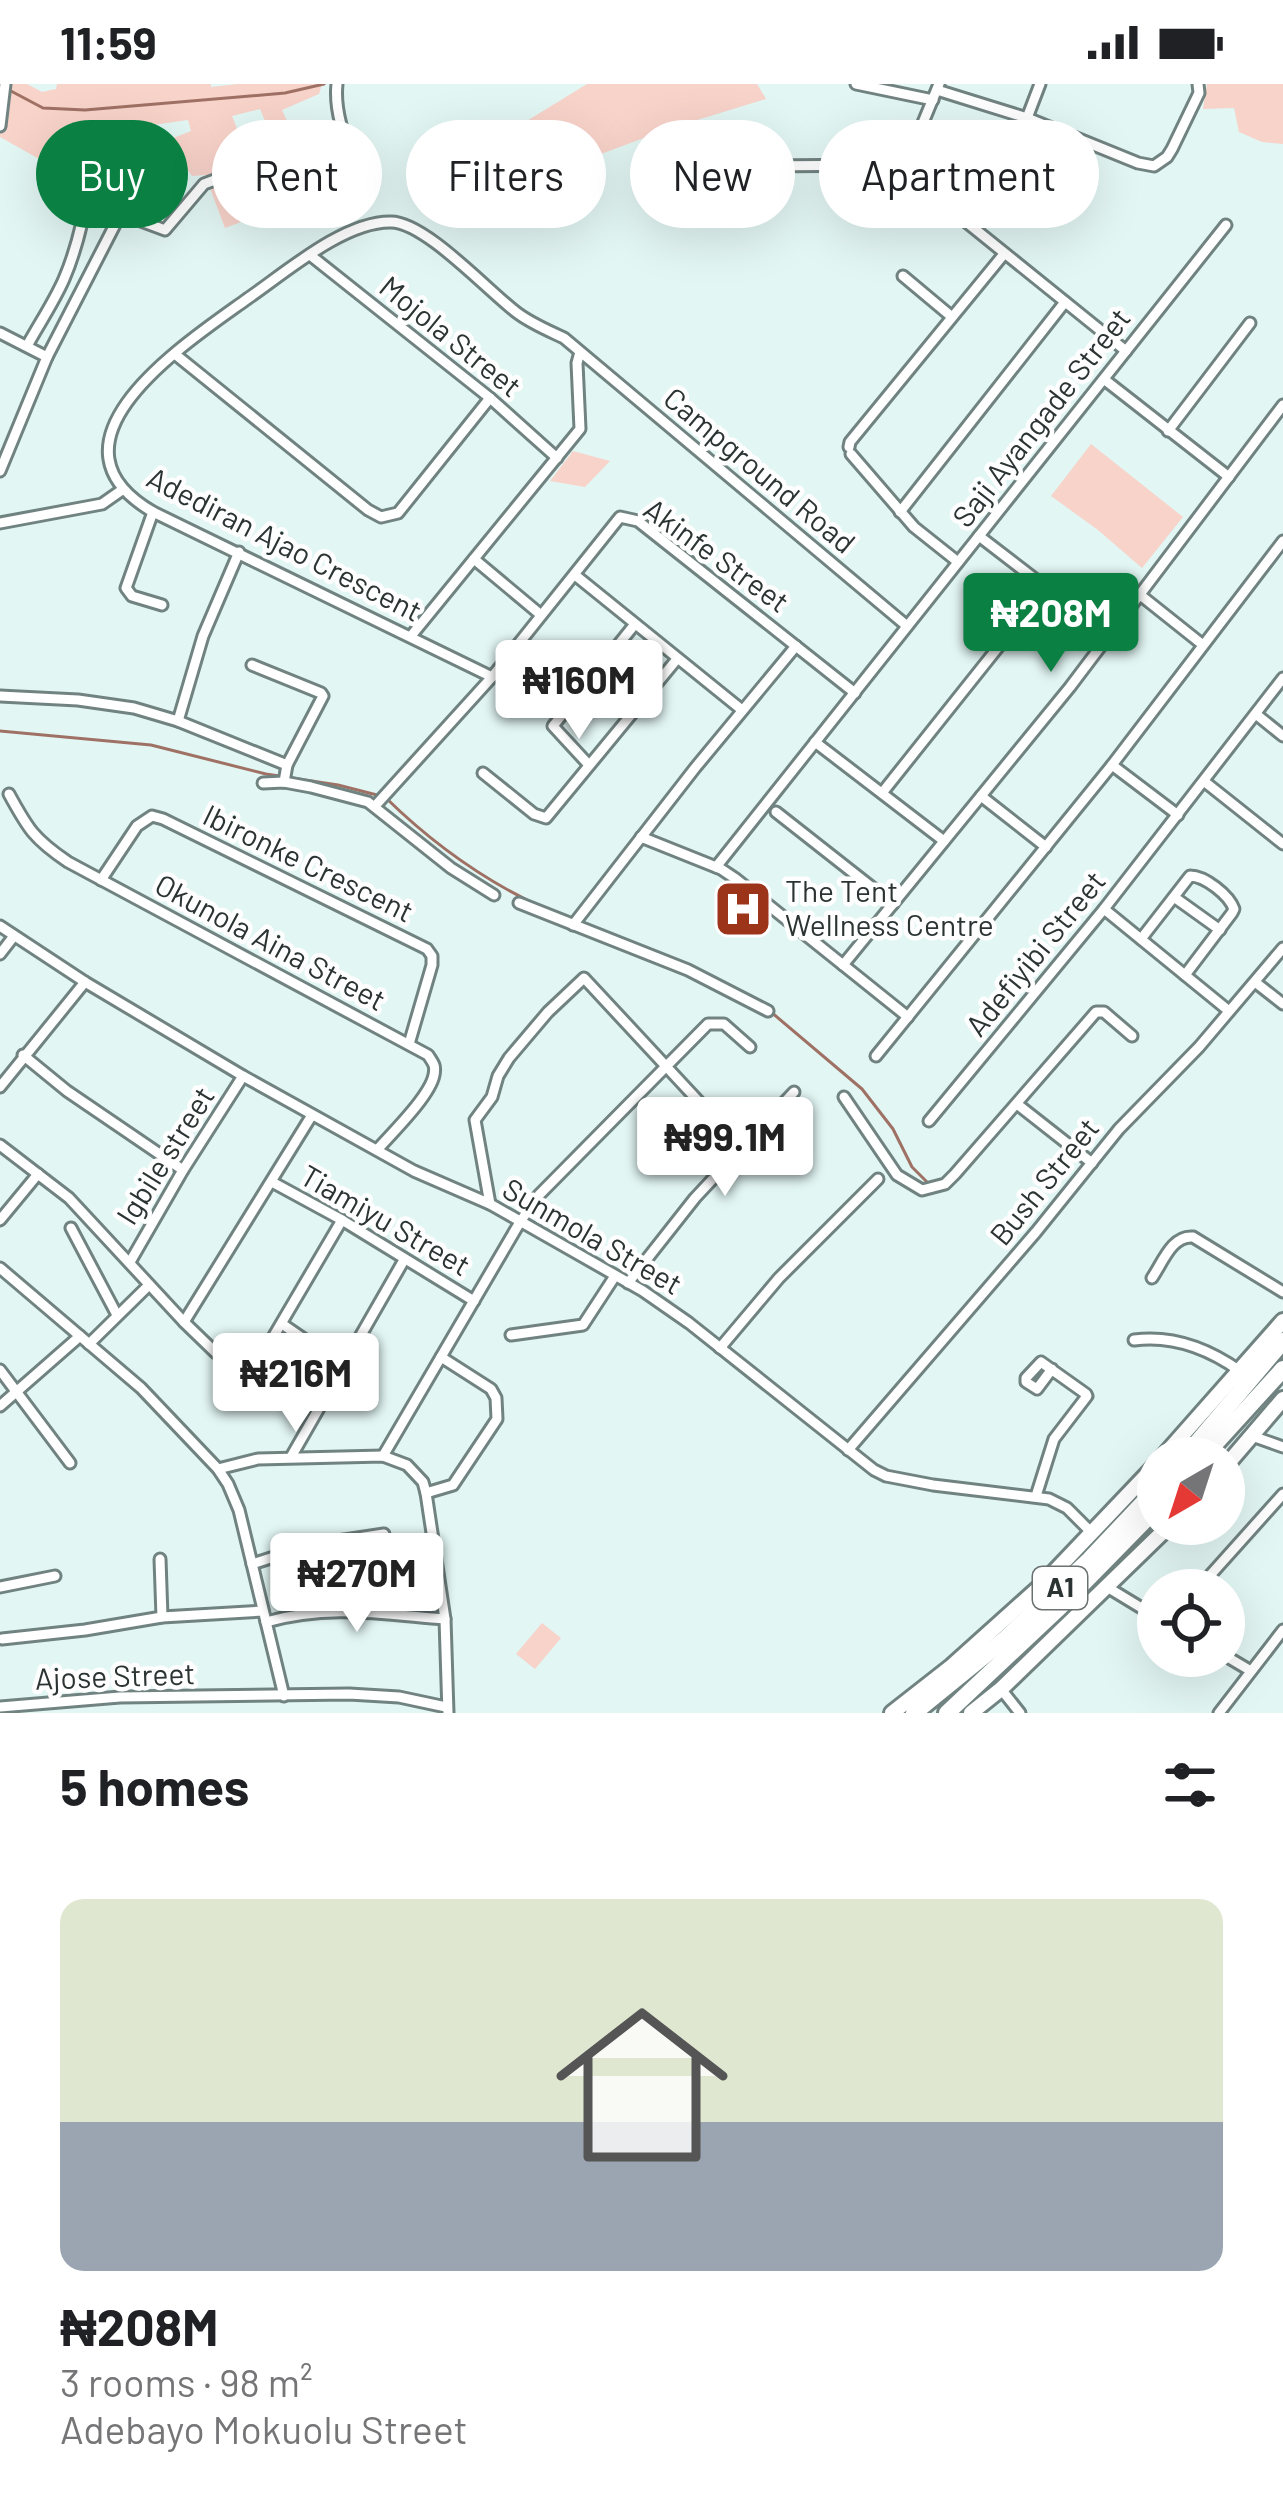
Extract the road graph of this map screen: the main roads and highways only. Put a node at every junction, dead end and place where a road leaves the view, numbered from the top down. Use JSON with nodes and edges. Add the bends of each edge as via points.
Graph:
{"nodes":[{"id":1,"x":1283,"y":1321,"type":"edge"},
{"id":2,"x":1283,"y":1342,"type":"edge"},
{"id":3,"x":1283,"y":1369,"type":"edge"},
{"id":4,"x":1283,"y":1399,"type":"edge"},
{"id":5,"x":1181,"y":1437,"type":"edge"},
{"id":6,"x":1202,"y":1437,"type":"edge"},
{"id":7,"x":1221,"y":1437,"type":"edge"},
{"id":8,"x":1245,"y":1444,"type":"edge"},
{"id":9,"x":1137,"y":1485,"type":"edge"},
{"id":10,"x":1137,"y":1509,"type":"edge"},
{"id":11,"x":1137,"y":1528,"type":"edge"},
{"id":12,"x":1150,"y":1545,"type":"edge"},
{"id":13,"x":892,"y":1713,"type":"edge"},
{"id":14,"x":914,"y":1713,"type":"edge"},
{"id":15,"x":947,"y":1713,"type":"edge"},
{"id":16,"x":971,"y":1713,"type":"edge"}],
"edges":[{"from":1,"to":5,"type":"main road"},
{"from":2,"to":6,"type":"highway"},
{"from":3,"to":7,"type":"highway"},
{"from":4,"to":8,"type":"main road"},
{"from":9,"to":13,"type":"main road","via":[[1002,1622]]},
{"from":10,"to":14,"type":"highway","number":"A1","via":[[1005,1640]]},
{"from":11,"to":15,"type":"highway","number":"A1"},
{"from":12,"to":16,"type":"main road"}]}
